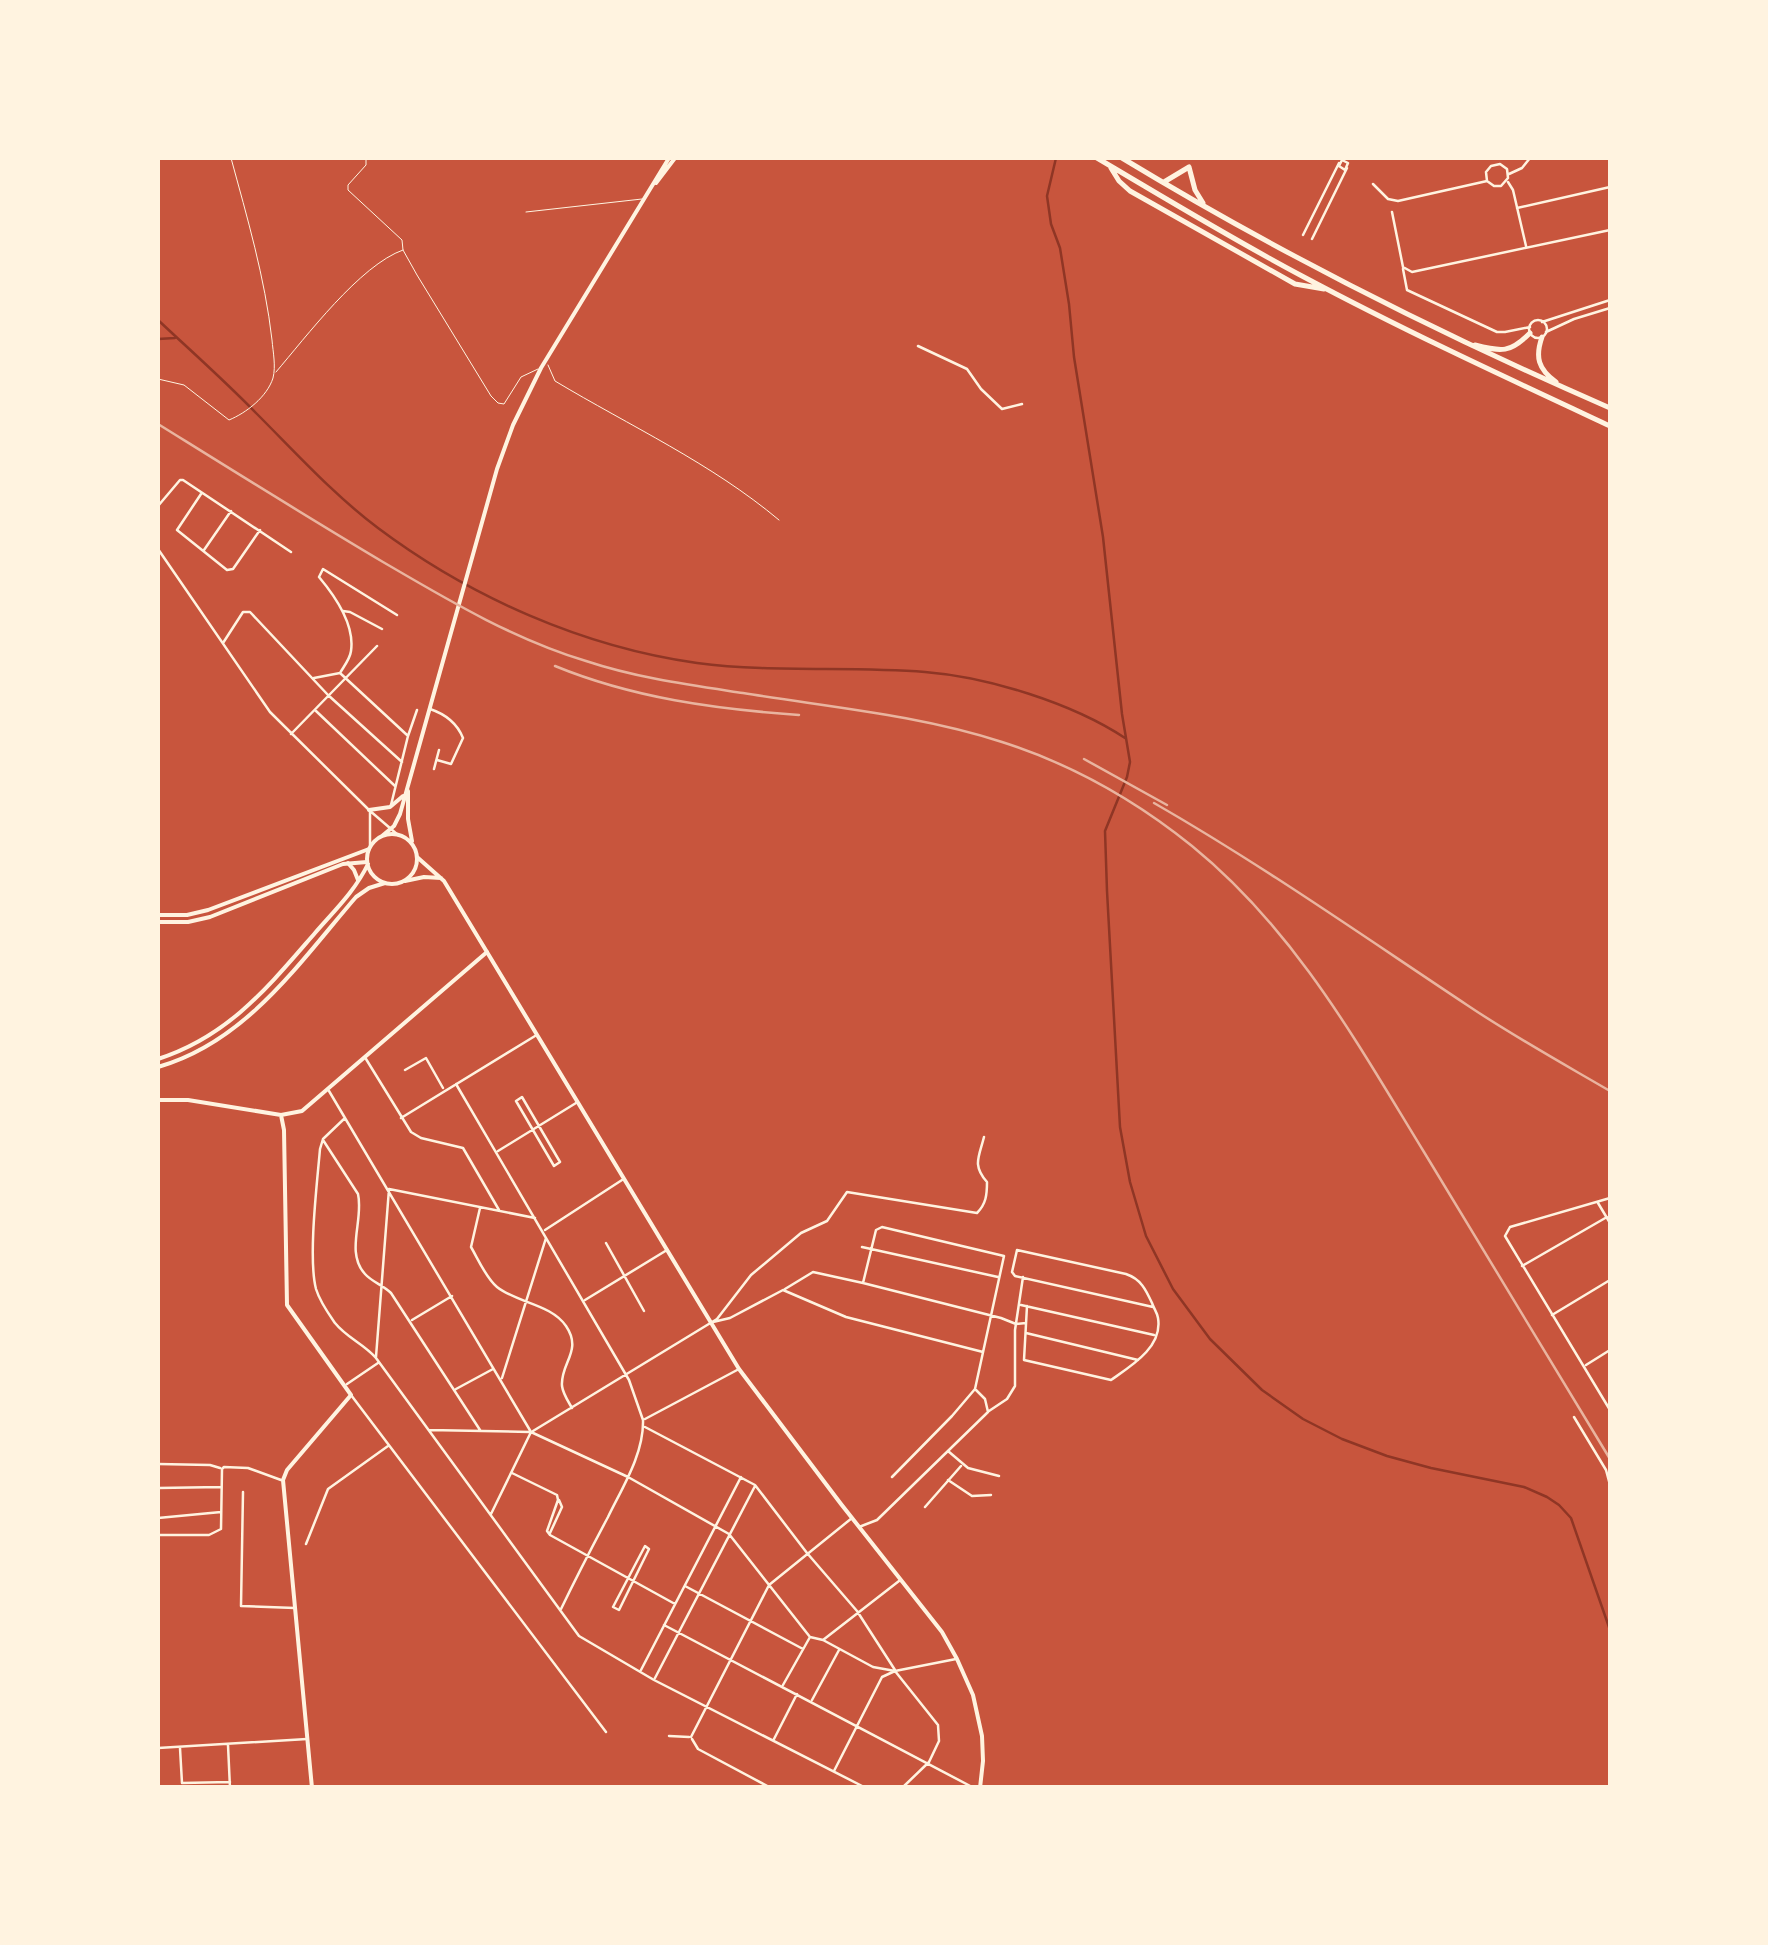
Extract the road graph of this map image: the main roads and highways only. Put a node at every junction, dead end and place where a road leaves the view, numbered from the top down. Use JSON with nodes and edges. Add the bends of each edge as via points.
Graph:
{"nodes":[{"id":1,"x":672,"y":158,"type":"edge"},
{"id":2,"x":1097,"y":158,"type":"edge"},
{"id":3,"x":1122,"y":158,"type":"edge"},
{"id":4,"x":1110,"y":165,"type":"junction"},
{"id":5,"x":1164,"y":183,"type":"junction"},
{"id":6,"x":1204,"y":206,"type":"junction"},
{"id":7,"x":1330,"y":290,"type":"junction"},
{"id":8,"x":1530,"y":330,"type":"road end"},
{"id":9,"x":1544,"y":334,"type":"road end"},
{"id":10,"x":1456,"y":339,"type":"junction"},
{"id":11,"x":1585,"y":397,"type":"junction"},
{"id":12,"x":1610,"y":408,"type":"edge"},
{"id":13,"x":1610,"y":426,"type":"edge"},
{"id":14,"x":408,"y":786,"type":"junction"},
{"id":15,"x":405,"y":792,"type":"junction"},
{"id":16,"x":370,"y":810,"type":"road end"},
{"id":17,"x":382,"y":836,"type":"junction"},
{"id":18,"x":370,"y":848,"type":"junction"},
{"id":19,"x":416,"y":850,"type":"junction"},
{"id":20,"x":417,"y":857,"type":"junction"},
{"id":21,"x":348,"y":863,"type":"junction"},
{"id":22,"x":367,"y":863,"type":"junction"},
{"id":23,"x":441,"y":878,"type":"junction"},
{"id":24,"x":405,"y":880,"type":"junction"},
{"id":25,"x":358,"y":883,"type":"junction"},
{"id":26,"x":385,"y":883,"type":"junction"},
{"id":27,"x":158,"y":914,"type":"edge"},
{"id":28,"x":158,"y":922,"type":"edge"},
{"id":29,"x":487,"y":952,"type":"junction"},
{"id":30,"x":271,"y":982,"type":"junction"},
{"id":31,"x":277,"y":988,"type":"junction"},
{"id":32,"x":264,"y":990,"type":"junction"},
{"id":33,"x":268,"y":999,"type":"junction"},
{"id":34,"x":158,"y":1058,"type":"edge"},
{"id":35,"x":158,"y":1067,"type":"edge"},
{"id":36,"x":158,"y":1100,"type":"edge"},
{"id":37,"x":281,"y":1116,"type":"junction"},
{"id":38,"x":312,"y":1788,"type":"edge"},
{"id":39,"x":977,"y":1788,"type":"edge"}],
"edges":[{"from":1,"to":14,"type":"main road","via":[[541,368],[504,447]]},
{"from":2,"to":4,"type":"highway"},
{"from":3,"to":5,"type":"highway"},
{"from":4,"to":7,"type":"highway"},
{"from":4,"to":7,"type":"highway","via":[[1130,191],[1295,284]]},
{"from":5,"to":6,"type":"highway"},
{"from":5,"to":6,"type":"highway","via":[[1189,167]]},
{"from":6,"to":10,"type":"highway"},
{"from":7,"to":13,"type":"highway"},
{"from":8,"to":10,"type":"highway","via":[[1517,345],[1499,350]]},
{"from":9,"to":11,"type":"highway","via":[[1542,370]]},
{"from":10,"to":11,"type":"highway"},
{"from":11,"to":12,"type":"highway"},
{"from":14,"to":15,"type":"main road"},
{"from":14,"to":19,"type":"main road"},
{"from":15,"to":16,"type":"main road","via":[[390,807]]},
{"from":15,"to":17,"type":"main road","via":[[400,814]]},
{"from":17,"to":18,"type":"main road"},
{"from":17,"to":19,"type":"main road","via":[[406,838]]},
{"from":18,"to":22,"type":"main road"},
{"from":18,"to":27,"type":"main road","via":[[208,910]]},
{"from":19,"to":20,"type":"main road"},
{"from":20,"to":23,"type":"main road"},
{"from":20,"to":24,"type":"main road"},
{"from":21,"to":22,"type":"main road"},
{"from":21,"to":25,"type":"main road"},
{"from":21,"to":28,"type":"main road","via":[[210,918]]},
{"from":22,"to":25,"type":"main road"},
{"from":22,"to":26,"type":"main road"},
{"from":23,"to":24,"type":"main road"},
{"from":23,"to":29,"type":"main road"},
{"from":24,"to":26,"type":"main road"},
{"from":25,"to":30,"type":"main road"},
{"from":26,"to":31,"type":"main road","via":[[356,896]]},
{"from":29,"to":37,"type":"main road","via":[[302,1111]]},
{"from":29,"to":39,"type":"main road","via":[[740,1368],[942,1632],[973,1694],[982,1736]]},
{"from":30,"to":31,"type":"main road"},
{"from":30,"to":32,"type":"main road"},
{"from":31,"to":33,"type":"main road"},
{"from":32,"to":33,"type":"main road"},
{"from":32,"to":34,"type":"main road","via":[[214,1034]]},
{"from":33,"to":35,"type":"main road","via":[[219,1040]]},
{"from":36,"to":37,"type":"main road"},
{"from":37,"to":38,"type":"main road","via":[[287,1305],[351,1395],[283,1480]]}]}
